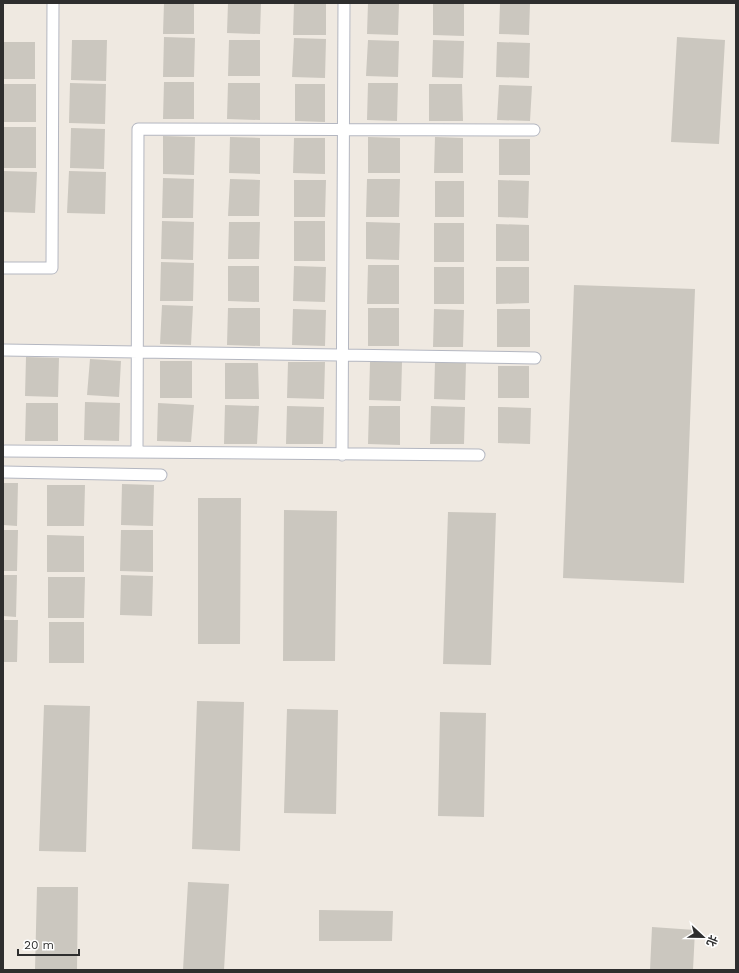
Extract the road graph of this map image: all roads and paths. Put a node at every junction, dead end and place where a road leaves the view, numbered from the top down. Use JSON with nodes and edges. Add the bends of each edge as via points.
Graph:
{"nodes":[{"id":1,"x":53,"y":3,"type":"edge"},
{"id":2,"x":344,"y":3,"type":"edge"},
{"id":3,"x":344,"y":130,"type":"junction"},
{"id":4,"x":534,"y":130,"type":"dead end"},
{"id":5,"x":3,"y":268,"type":"edge"},
{"id":6,"x":3,"y":350,"type":"edge"},
{"id":7,"x":137,"y":352,"type":"junction"},
{"id":8,"x":343,"y":355,"type":"junction"},
{"id":9,"x":536,"y":358,"type":"dead end"},
{"id":10,"x":5,"y":451,"type":"dead end"},
{"id":11,"x":137,"y":452,"type":"junction"},
{"id":12,"x":342,"y":455,"type":"junction"},
{"id":13,"x":479,"y":455,"type":"dead end"},
{"id":14,"x":3,"y":472,"type":"edge"},
{"id":15,"x":161,"y":475,"type":"dead end"}],
"edges":[{"from":1,"to":5,"type":"lane","via":[[52,268]]},
{"from":2,"to":3,"type":"lane"},
{"from":3,"to":4,"type":"lane"},
{"from":3,"to":7,"type":"lane","via":[[138,129]]},
{"from":3,"to":8,"type":"lane"},
{"from":6,"to":7,"type":"lane"},
{"from":7,"to":8,"type":"lane"},
{"from":7,"to":11,"type":"lane"},
{"from":8,"to":9,"type":"lane"},
{"from":8,"to":12,"type":"lane"},
{"from":10,"to":11,"type":"lane"},
{"from":11,"to":12,"type":"lane"},
{"from":12,"to":13,"type":"lane"},
{"from":14,"to":15,"type":"lane"}]}
